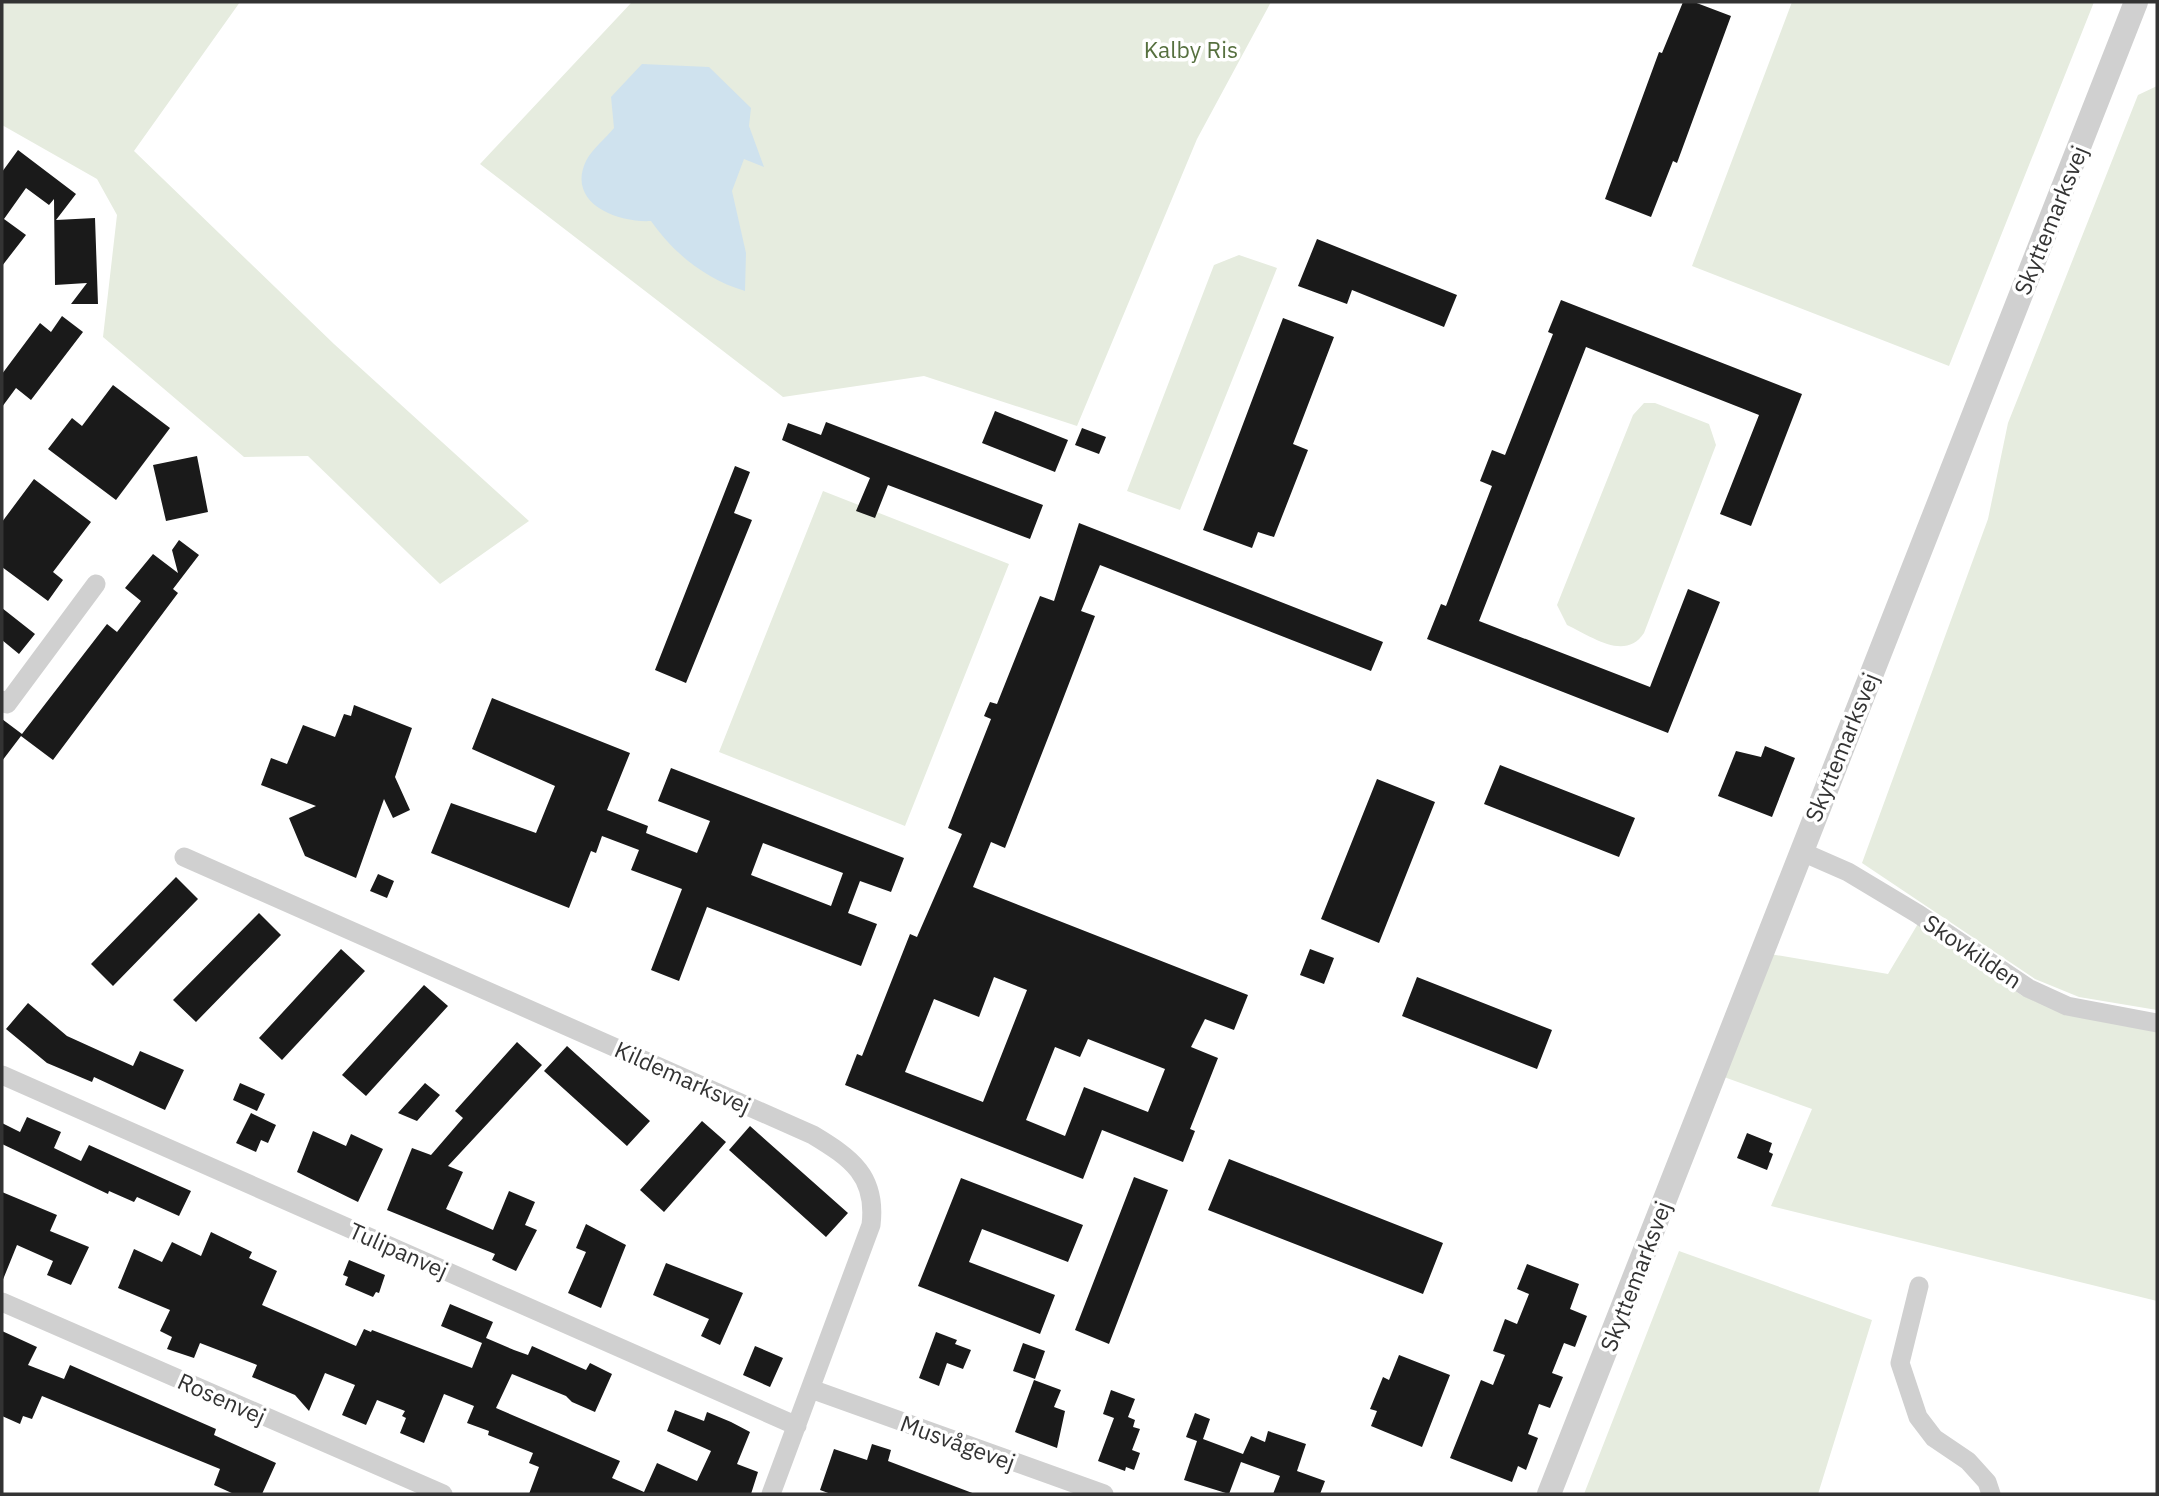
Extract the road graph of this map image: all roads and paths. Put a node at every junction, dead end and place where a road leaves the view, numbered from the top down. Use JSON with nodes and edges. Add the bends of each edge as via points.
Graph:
{"nodes":[{"id":1,"x":2136,"y":2,"type":"edge"},
{"id":2,"x":96,"y":584,"type":"dead end"},
{"id":3,"x":2,"y":700,"type":"edge"},
{"id":4,"x":1800,"y":852,"type":"junction"},
{"id":5,"x":184,"y":857,"type":"dead end"},
{"id":6,"x":2157,"y":1023,"type":"edge"},
{"id":7,"x":2,"y":1074,"type":"edge"},
{"id":8,"x":1919,"y":1286,"type":"dead end"},
{"id":9,"x":2,"y":1302,"type":"edge"},
{"id":10,"x":811,"y":1389,"type":"junction"},
{"id":11,"x":797,"y":1426,"type":"junction"},
{"id":12,"x":443,"y":1494,"type":"edge"},
{"id":13,"x":771,"y":1494,"type":"edge"},
{"id":14,"x":1104,"y":1494,"type":"edge"},
{"id":15,"x":1549,"y":1494,"type":"edge"},
{"id":16,"x":1991,"y":1494,"type":"edge"}],
"edges":[{"from":1,"to":4,"type":"street","name":"Skyttemarksvej"},
{"from":2,"to":3,"type":"street","via":[[7,704]]},
{"from":4,"to":6,"type":"street","name":"Skovkilden","via":[[1848,872],[1919,914],[2028,988],[2067,1006]]},
{"from":4,"to":15,"type":"street","name":"Skyttemarksvej"},
{"from":5,"to":10,"type":"street","name":"Kildemarksvej","via":[[813,1135],[853,1161],[874,1202],[871,1225]]},
{"from":7,"to":11,"type":"street","name":"Tulipanvej"},
{"from":8,"to":16,"type":"street","via":[[1900,1363],[1918,1418],[1934,1438],[1968,1461],[1987,1482]]},
{"from":9,"to":12,"type":"street","name":"Rosenvej"},
{"from":10,"to":11,"type":"street","name":"Kildemarksvej"},
{"from":10,"to":14,"type":"street","name":"Musvågevej"},
{"from":11,"to":13,"type":"street","name":"Kildemarksvej"}]}
